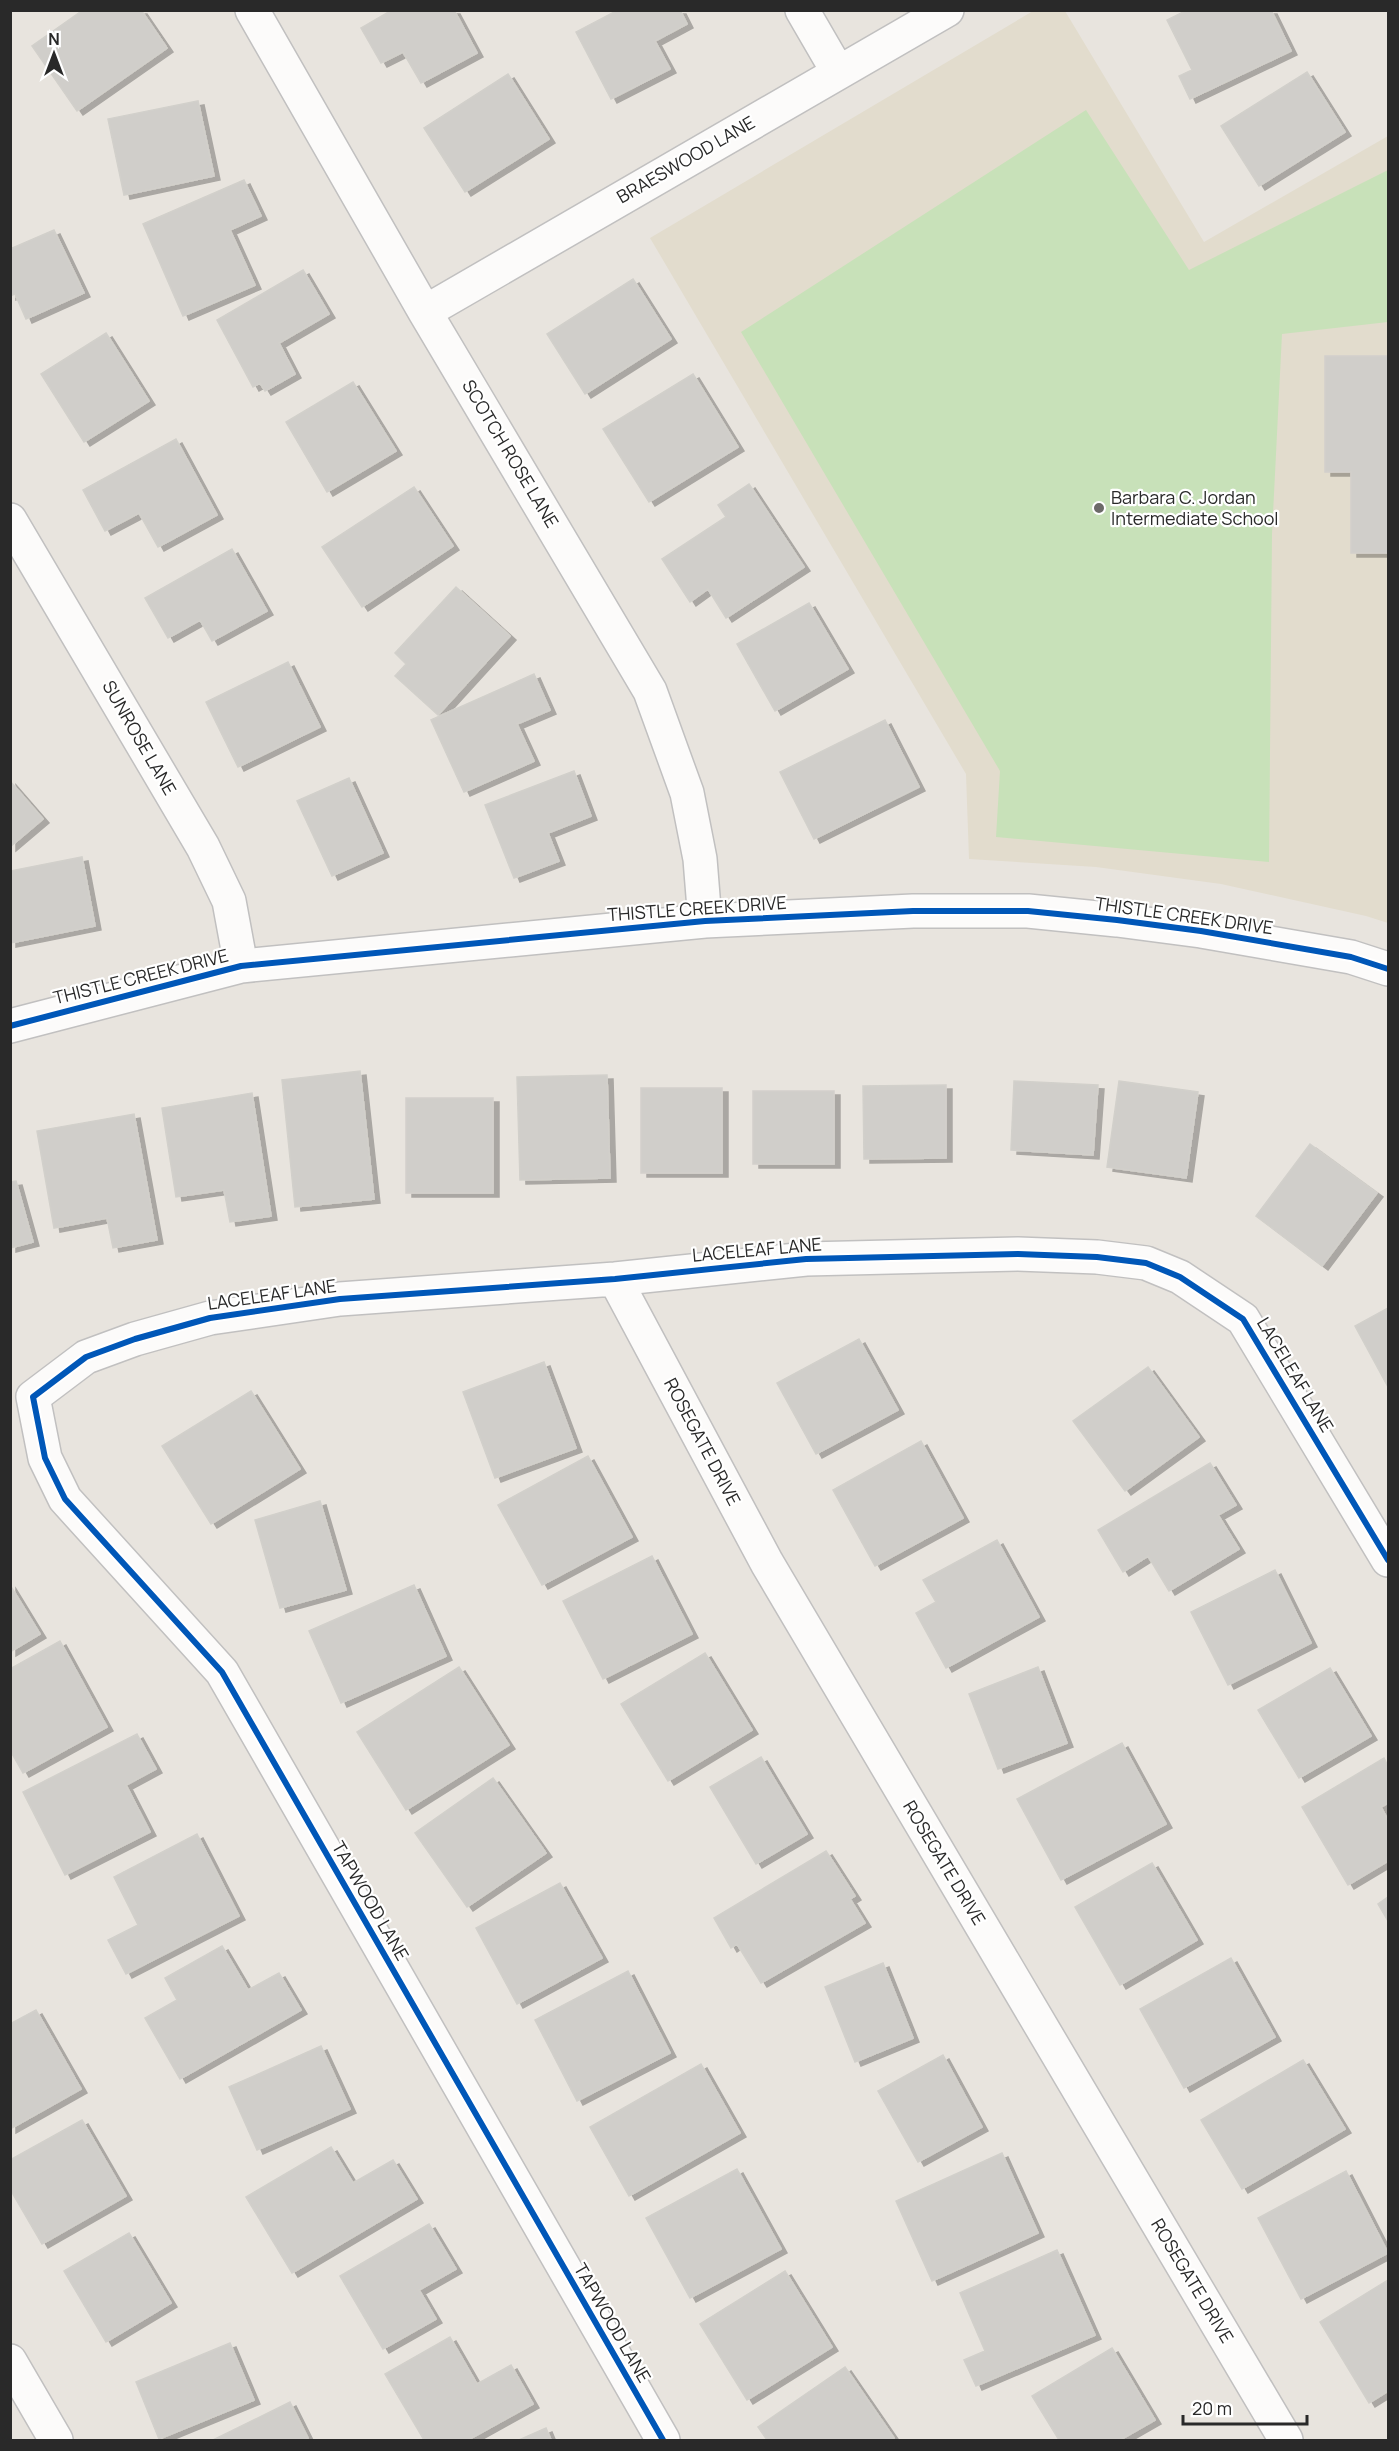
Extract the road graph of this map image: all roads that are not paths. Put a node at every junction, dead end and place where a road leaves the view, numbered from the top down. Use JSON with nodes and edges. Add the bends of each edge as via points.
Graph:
{"nodes":[{"id":1,"x":252,"y":10,"type":"edge"},
{"id":2,"x":802,"y":10,"type":"edge"},
{"id":3,"x":947,"y":10,"type":"edge"},
{"id":4,"x":838,"y":72,"type":"junction"},
{"id":5,"x":425,"y":312,"type":"junction"},
{"id":6,"x":10,"y":520,"type":"edge"},
{"id":7,"x":705,"y":921,"type":"junction"},
{"id":8,"x":241,"y":966,"type":"junction"},
{"id":9,"x":1389,"y":969,"type":"edge"},
{"id":10,"x":10,"y":1026,"type":"edge"},
{"id":11,"x":615,"y":1279,"type":"junction"},
{"id":12,"x":33,"y":1397,"type":"joint"},
{"id":13,"x":1389,"y":1560,"type":"edge"},
{"id":14,"x":10,"y":2361,"type":"edge"},
{"id":15,"x":56,"y":2440,"type":"edge"},
{"id":16,"x":663,"y":2440,"type":"edge"},
{"id":17,"x":1286,"y":2440,"type":"edge"}],
"edges":[{"from":1,"to":5,"type":"street","name":"SCOTCH ROSE LANE"},
{"from":2,"to":4,"type":"street"},
{"from":3,"to":4,"type":"street","name":"BRAESWOOD LANE"},
{"from":4,"to":5,"type":"street","name":"BRAESWOOD LANE"},
{"from":5,"to":7,"type":"street","name":"SCOTCH ROSE LANE","via":[[650,691],[687,793],[700,859]]},
{"from":6,"to":8,"type":"street","name":"SUNROSE LANE","via":[[203,847],[229,901]]},
{"from":7,"to":8,"type":"street","name":"THISTLE CREEK DRIVE"},
{"from":7,"to":9,"type":"street","name":"THISTLE CREEK DRIVE","via":[[913,910],[1028,911],[1201,931],[1351,957]]},
{"from":8,"to":10,"type":"street","name":"THISTLE CREEK DRIVE"},
{"from":11,"to":12,"type":"street","name":"LACELEAF LANE","via":[[340,1299],[210,1318],[86,1357]]},
{"from":11,"to":13,"type":"street","name":"LACELEAF LANE","via":[[806,1259],[1018,1254],[1146,1263],[1180,1277],[1243,1319]]},
{"from":11,"to":17,"type":"street","name":"ROSEGATE DRIVE","via":[[767,1563]]},
{"from":12,"to":16,"type":"street","name":"TAPWOOD LANE","via":[[45,1458],[65,1499],[222,1672]]},
{"from":14,"to":15,"type":"street"}]}
